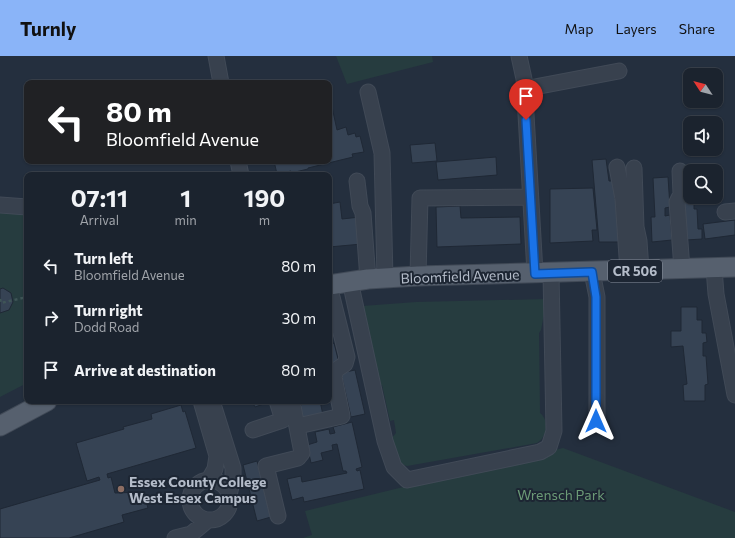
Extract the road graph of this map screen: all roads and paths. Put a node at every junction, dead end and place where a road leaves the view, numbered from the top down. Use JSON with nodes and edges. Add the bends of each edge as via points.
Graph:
{"nodes":[{"id":1,"x":216,"y":56,"type":"edge"},
{"id":2,"x":519,"y":56,"type":"edge"},
{"id":3,"x":619,"y":71,"type":"dead end"},
{"id":4,"x":220,"y":80,"type":"edge"},
{"id":5,"x":524,"y":90,"type":"junction"},
{"id":6,"x":368,"y":92,"type":"dead end"},
{"id":7,"x":617,"y":167,"type":"dead end"},
{"id":8,"x":634,"y":168,"type":"dead end"},
{"id":9,"x":680,"y":171,"type":"dead end"},
{"id":10,"x":357,"y":181,"type":"dead end"},
{"id":11,"x":530,"y":196,"type":"junction"},
{"id":12,"x":0,"y":205,"type":"edge"},
{"id":13,"x":24,"y":207,"type":"edge"},
{"id":14,"x":735,"y":267,"type":"edge"},
{"id":15,"x":714,"y":268,"type":"junction"},
{"id":16,"x":682,"y":269,"type":"junction"},
{"id":17,"x":634,"y":271,"type":"junction"},
{"id":18,"x":592,"y":272,"type":"junction"},
{"id":19,"x":543,"y":273,"type":"junction"},
{"id":20,"x":418,"y":276,"type":"junction"},
{"id":21,"x":368,"y":280,"type":"junction"},
{"id":22,"x":332,"y":285,"type":"edge"},
{"id":23,"x":332,"y":294,"type":"edge"},
{"id":24,"x":24,"y":297,"type":"edge"},
{"id":25,"x":0,"y":299,"type":"edge"},
{"id":26,"x":735,"y":395,"type":"edge"},
{"id":27,"x":41,"y":404,"type":"edge"},
{"id":28,"x":202,"y":404,"type":"edge"},
{"id":29,"x":213,"y":404,"type":"edge"},
{"id":30,"x":278,"y":404,"type":"edge"},
{"id":31,"x":293,"y":404,"type":"edge"},
{"id":32,"x":596,"y":421,"type":"dead end"},
{"id":33,"x":0,"y":426,"type":"edge"},
{"id":34,"x":298,"y":426,"type":"junction"},
{"id":35,"x":253,"y":430,"type":"dead end"},
{"id":36,"x":208,"y":481,"type":"junction"},
{"id":37,"x":229,"y":495,"type":"junction"},
{"id":38,"x":278,"y":516,"type":"dead end"},
{"id":39,"x":208,"y":520,"type":"junction"},
{"id":40,"x":175,"y":538,"type":"edge"}],
"edges":[{"from":1,"to":4,"type":"street"},
{"from":2,"to":5,"type":"street"},
{"from":3,"to":5,"type":"street"},
{"from":5,"to":11,"type":"street"},
{"from":6,"to":21,"type":"street","via":[[382,153]]},
{"from":7,"to":17,"type":"street"},
{"from":8,"to":17,"type":"street","via":[[636,227],[639,241]]},
{"from":9,"to":16,"type":"street","via":[[681,194],[677,202]]},
{"from":10,"to":21,"type":"street","via":[[363,214]]},
{"from":11,"to":19,"type":"street"},
{"from":11,"to":20,"type":"street","via":[[420,198]]},
{"from":12,"to":13,"type":"street"},
{"from":14,"to":15,"type":"main road","name":"Bloomfield Avenue","number":"CR 506"},
{"from":15,"to":16,"type":"main road","name":"Bloomfield Avenue","number":"CR 506"},
{"from":15,"to":26,"type":"street","via":[[716,294]]},
{"from":16,"to":17,"type":"main road","name":"Bloomfield Avenue","number":"CR 506"},
{"from":17,"to":18,"type":"main road","name":"Bloomfield Avenue","number":"CR 506"},
{"from":18,"to":19,"type":"main road","name":"Bloomfield Avenue","number":"CR 506"},
{"from":18,"to":32,"type":"street","via":[[596,297]]},
{"from":19,"to":20,"type":"main road","name":"Bloomfield Avenue","number":"CR 506"},
{"from":19,"to":21,"type":"street","via":[[554,431],[549,447],[540,452],[407,480],[394,467],[385,441]]},
{"from":20,"to":21,"type":"main road","name":"Bloomfield Avenue","number":"CR 506"},
{"from":21,"to":22,"type":"main road","name":"Bloomfield Avenue","number":"CR 506"},
{"from":23,"to":34,"type":"street","via":[[347,357],[345,364],[336,370],[334,377],[342,416]]},
{"from":24,"to":25,"type":"path","via":[[1,303]]},
{"from":27,"to":33,"type":"main road"},
{"from":28,"to":36,"type":"street","via":[[217,456],[216,469]]},
{"from":29,"to":37,"type":"street","via":[[233,468]]},
{"from":30,"to":35,"type":"street","via":[[283,420]]},
{"from":31,"to":34,"type":"street"},
{"from":34,"to":38,"type":"street","via":[[302,453],[298,458],[266,466]]},
{"from":36,"to":37,"type":"street","via":[[222,484]]},
{"from":36,"to":39,"type":"street","via":[[197,485],[190,503],[196,515]]},
{"from":37,"to":39,"type":"street","via":[[226,513],[221,518]]},
{"from":39,"to":40,"type":"street","via":[[191,534]]}]}
